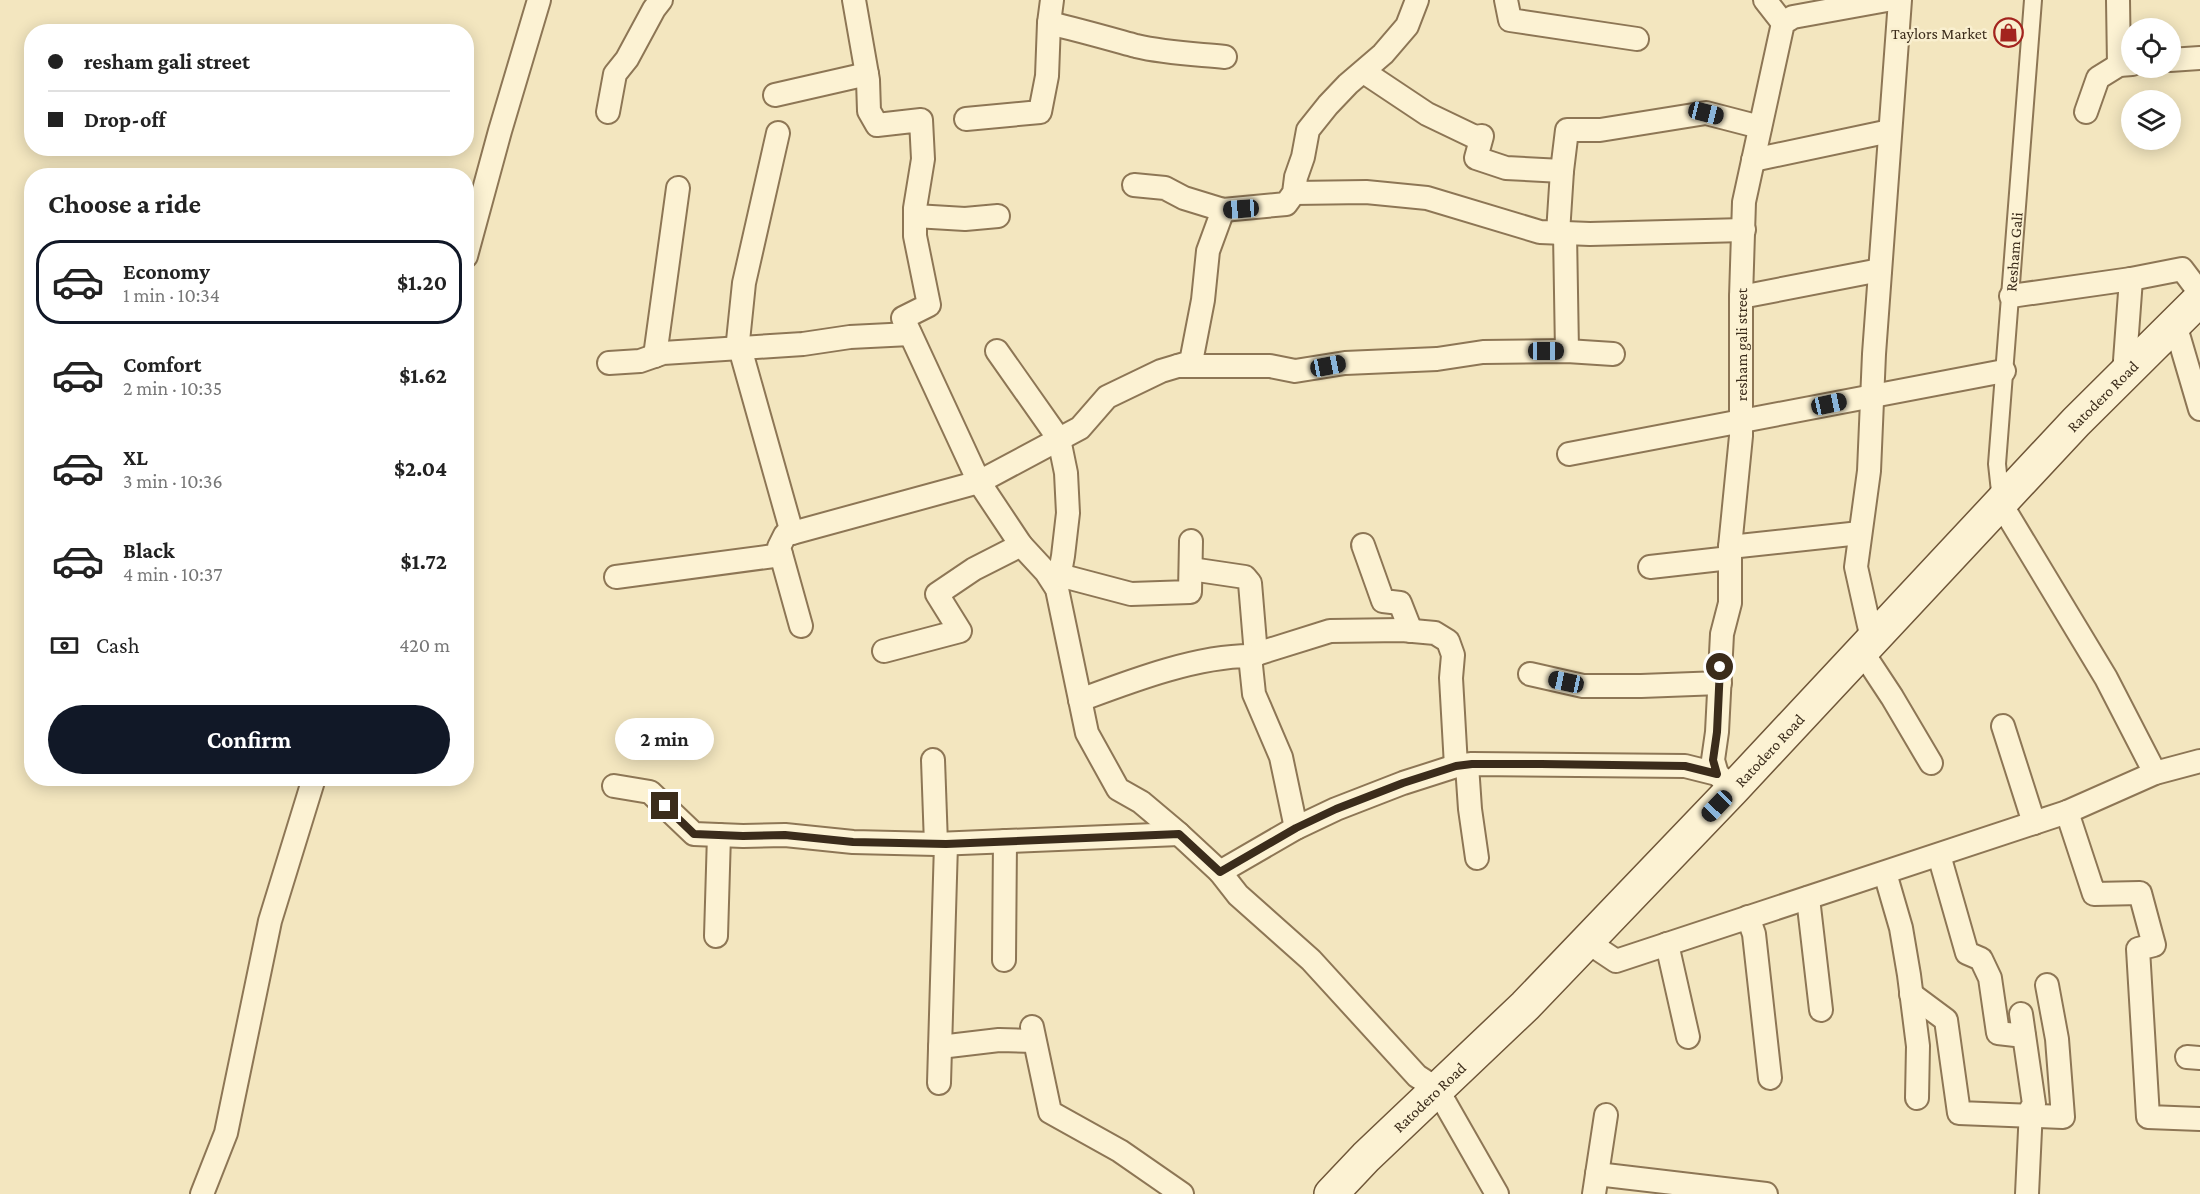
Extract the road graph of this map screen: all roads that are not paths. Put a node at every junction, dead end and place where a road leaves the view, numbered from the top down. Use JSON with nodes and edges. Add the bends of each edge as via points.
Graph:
{"nodes":[{"id":1,"x":539,"y":0,"type":"edge"},
{"id":2,"x":661,"y":0,"type":"edge"},
{"id":3,"x":854,"y":0,"type":"edge"},
{"id":4,"x":1052,"y":0,"type":"edge"},
{"id":5,"x":1417,"y":0,"type":"edge"},
{"id":6,"x":1506,"y":0,"type":"edge"},
{"id":7,"x":1765,"y":0,"type":"edge"},
{"id":8,"x":1887,"y":0,"type":"edge"},
{"id":9,"x":1900,"y":0,"type":"edge"},
{"id":10,"x":2033,"y":0,"type":"edge"},
{"id":11,"x":2118,"y":0,"type":"edge"},
{"id":12,"x":1791,"y":14,"type":"edge"},
{"id":13,"x":1049,"y":23,"type":"junction"},
{"id":14,"x":2121,"y":28,"type":"edge"},
{"id":15,"x":1637,"y":39,"type":"dead end"},
{"id":16,"x":1225,"y":57,"type":"dead end"},
{"id":17,"x":2200,"y":58,"type":"edge"},
{"id":18,"x":2181,"y":59,"type":"edge"},
{"id":19,"x":2121,"y":67,"type":"edge"},
{"id":20,"x":1364,"y":72,"type":"junction"},
{"id":21,"x":867,"y":74,"type":"junction"},
{"id":22,"x":776,"y":95,"type":"dead end"},
{"id":23,"x":608,"y":112,"type":"dead end"},
{"id":24,"x":2086,"y":112,"type":"dead end"},
{"id":25,"x":966,"y":118,"type":"dead end"},
{"id":26,"x":1760,"y":127,"type":"junction"},
{"id":27,"x":1890,"y":131,"type":"junction"},
{"id":28,"x":778,"y":133,"type":"dead end"},
{"id":29,"x":1753,"y":160,"type":"junction"},
{"id":30,"x":1562,"y":171,"type":"junction"},
{"id":31,"x":1134,"y":185,"type":"dead end"},
{"id":32,"x":678,"y":188,"type":"dead end"},
{"id":33,"x":1294,"y":193,"type":"junction"},
{"id":34,"x":1223,"y":210,"type":"junction"},
{"id":35,"x":915,"y":216,"type":"junction"},
{"id":36,"x":998,"y":216,"type":"dead end"},
{"id":37,"x":474,"y":226,"type":"edge"},
{"id":38,"x":1744,"y":230,"type":"junction"},
{"id":39,"x":1562,"y":233,"type":"junction"},
{"id":40,"x":1880,"y":270,"type":"junction"},
{"id":41,"x":2131,"y":279,"type":"junction"},
{"id":42,"x":2200,"y":293,"type":"edge"},
{"id":43,"x":2011,"y":296,"type":"junction"},
{"id":44,"x":1741,"y":297,"type":"junction"},
{"id":45,"x":2200,"y":299,"type":"edge"},
{"id":46,"x":2175,"y":324,"type":"junction"},
{"id":47,"x":910,"y":334,"type":"junction"},
{"id":48,"x":740,"y":349,"type":"junction"},
{"id":49,"x":997,"y":351,"type":"dead end"},
{"id":50,"x":1567,"y":351,"type":"junction"},
{"id":51,"x":1613,"y":354,"type":"dead end"},
{"id":52,"x":655,"y":356,"type":"junction"},
{"id":53,"x":609,"y":363,"type":"dead end"},
{"id":54,"x":1178,"y":366,"type":"junction"},
{"id":55,"x":2004,"y":371,"type":"junction"},
{"id":56,"x":2124,"y":374,"type":"junction"},
{"id":57,"x":1872,"y":395,"type":"junction"},
{"id":58,"x":2200,"y":409,"type":"edge"},
{"id":59,"x":1741,"y":422,"type":"junction"},
{"id":60,"x":1059,"y":439,"type":"junction"},
{"id":61,"x":1569,"y":454,"type":"dead end"},
{"id":62,"x":979,"y":482,"type":"junction"},
{"id":63,"x":2001,"y":504,"type":"junction"},
{"id":64,"x":792,"y":533,"type":"junction"},
{"id":65,"x":1860,"y":533,"type":"junction"},
{"id":66,"x":1191,"y":541,"type":"dead end"},
{"id":67,"x":1363,"y":544,"type":"dead end"},
{"id":68,"x":1020,"y":545,"type":"junction"},
{"id":69,"x":1730,"y":552,"type":"junction"},
{"id":70,"x":781,"y":555,"type":"junction"},
{"id":71,"x":1650,"y":567,"type":"dead end"},
{"id":72,"x":1191,"y":570,"type":"junction"},
{"id":73,"x":616,"y":578,"type":"dead end"},
{"id":74,"x":1058,"y":582,"type":"junction"},
{"id":75,"x":801,"y":626,"type":"dead end"},
{"id":76,"x":1411,"y":631,"type":"junction"},
{"id":77,"x":1866,"y":644,"type":"junction"},
{"id":78,"x":884,"y":651,"type":"dead end"},
{"id":79,"x":1253,"y":655,"type":"junction"},
{"id":80,"x":1530,"y":674,"type":"dead end"},
{"id":81,"x":1720,"y":683,"type":"junction"},
{"id":82,"x":1080,"y":700,"type":"junction"},
{"id":83,"x":2003,"y":726,"type":"dead end"},
{"id":84,"x":933,"y":760,"type":"dead end"},
{"id":85,"x":2200,"y":761,"type":"edge"},
{"id":86,"x":1931,"y":763,"type":"dead end"},
{"id":87,"x":1462,"y":766,"type":"junction"},
{"id":88,"x":2155,"y":773,"type":"junction"},
{"id":89,"x":1725,"y":782,"type":"junction"},
{"id":90,"x":312,"y":786,"type":"edge"},
{"id":91,"x":614,"y":786,"type":"dead end"},
{"id":92,"x":2067,"y":812,"type":"junction"},
{"id":93,"x":2034,"y":823,"type":"junction"},
{"id":94,"x":1296,"y":828,"type":"junction"},
{"id":95,"x":1179,"y":834,"type":"junction"},
{"id":96,"x":719,"y":835,"type":"junction"},
{"id":97,"x":1005,"y":841,"type":"junction"},
{"id":98,"x":941,"y":844,"type":"junction"},
{"id":99,"x":1939,"y":855,"type":"junction"},
{"id":100,"x":1477,"y":858,"type":"dead end"},
{"id":101,"x":1220,"y":872,"type":"junction"},
{"id":102,"x":1885,"y":873,"type":"junction"},
{"id":103,"x":1808,"y":898,"type":"junction"},
{"id":104,"x":1748,"y":917,"type":"junction"},
{"id":105,"x":716,"y":936,"type":"dead end"},
{"id":106,"x":1586,"y":941,"type":"junction"},
{"id":107,"x":1666,"y":944,"type":"junction"},
{"id":108,"x":1004,"y":960,"type":"dead end"},
{"id":109,"x":2047,"y":985,"type":"dead end"},
{"id":110,"x":1911,"y":994,"type":"junction"},
{"id":111,"x":1821,"y":1010,"type":"dead end"},
{"id":112,"x":2021,"y":1014,"type":"dead end"},
{"id":113,"x":2024,"y":1036,"type":"junction"},
{"id":114,"x":1688,"y":1037,"type":"dead end"},
{"id":115,"x":940,"y":1047,"type":"junction"},
{"id":116,"x":1770,"y":1078,"type":"dead end"},
{"id":117,"x":939,"y":1083,"type":"dead end"},
{"id":118,"x":1437,"y":1089,"type":"junction"},
{"id":119,"x":1917,"y":1098,"type":"dead end"},
{"id":120,"x":1606,"y":1115,"type":"dead end"},
{"id":121,"x":2031,"y":1115,"type":"junction"},
{"id":122,"x":2200,"y":1119,"type":"edge"},
{"id":123,"x":1596,"y":1184,"type":"edge"},
{"id":124,"x":1489,"y":1189,"type":"edge"},
{"id":125,"x":202,"y":1194,"type":"edge"},
{"id":126,"x":1182,"y":1194,"type":"edge"},
{"id":127,"x":1331,"y":1194,"type":"edge"},
{"id":128,"x":1766,"y":1194,"type":"edge"},
{"id":129,"x":2027,"y":1194,"type":"edge"}],
"edges":[{"from":1,"to":37,"type":"street"},
{"from":2,"to":23,"type":"street","via":[[615,74]]},
{"from":3,"to":21,"type":"street"},
{"from":4,"to":13,"type":"street"},
{"from":5,"to":20,"type":"street","via":[[1407,26]]},
{"from":6,"to":15,"type":"street","via":[[1510,20]]},
{"from":7,"to":12,"type":"street"},
{"from":8,"to":12,"type":"street"},
{"from":9,"to":27,"type":"street"},
{"from":10,"to":43,"type":"street","name":"Resham Gali"},
{"from":11,"to":14,"type":"street"},
{"from":12,"to":26,"type":"street","name":"resham gali street"},
{"from":13,"to":16,"type":"street","via":[[1136,46]]},
{"from":13,"to":25,"type":"street","via":[[1047,76],[1040,112]]},
{"from":17,"to":18,"type":"street"},
{"from":19,"to":24,"type":"street","via":[[2098,78]]},
{"from":20,"to":30,"type":"street","via":[[1427,114],[1475,137],[1482,136],[1476,158],[1506,168]]},
{"from":20,"to":33,"type":"street","via":[[1348,84],[1308,130]]},
{"from":21,"to":22,"type":"street"},
{"from":21,"to":35,"type":"street","via":[[869,111],[877,124],[921,120],[923,159]]},
{"from":26,"to":29,"type":"street","name":"resham gali street"},
{"from":26,"to":30,"type":"street","via":[[1706,113],[1600,130],[1567,130]]},
{"from":27,"to":29,"type":"street"},
{"from":27,"to":40,"type":"street"},
{"from":28,"to":48,"type":"street","via":[[744,284]]},
{"from":29,"to":38,"type":"street","name":"resham gali street","via":[[1744,202]]},
{"from":30,"to":39,"type":"street"},
{"from":31,"to":34,"type":"street","via":[[1165,188]]},
{"from":32,"to":52,"type":"street"},
{"from":33,"to":34,"type":"street","via":[[1286,204]]},
{"from":33,"to":39,"type":"street","via":[[1366,192],[1427,198],[1528,229]]},
{"from":34,"to":54,"type":"street","via":[[1208,251],[1191,362]]},
{"from":35,"to":36,"type":"street"},
{"from":35,"to":47,"type":"street","via":[[915,236],[929,305],[903,318]]},
{"from":38,"to":39,"type":"street"},
{"from":38,"to":44,"type":"street","name":"resham gali street"},
{"from":39,"to":50,"type":"street"},
{"from":40,"to":44,"type":"street"},
{"from":40,"to":57,"type":"street"},
{"from":41,"to":42,"type":"street","via":[[2182,268]]},
{"from":41,"to":43,"type":"street"},
{"from":41,"to":56,"type":"street"},
{"from":43,"to":55,"type":"street","name":"Resham Gali"},
{"from":44,"to":59,"type":"street","name":"resham gali street"},
{"from":45,"to":46,"type":"main road","name":"Ratodero Road"},
{"from":46,"to":56,"type":"main road","name":"Ratodero Road"},
{"from":46,"to":58,"type":"street"},
{"from":47,"to":48,"type":"street"},
{"from":47,"to":62,"type":"street"},
{"from":48,"to":52,"type":"street"},
{"from":48,"to":64,"type":"street"},
{"from":49,"to":60,"type":"street"},
{"from":50,"to":51,"type":"street"},
{"from":50,"to":54,"type":"street","via":[[1483,352],[1295,371],[1251,366]]},
{"from":52,"to":53,"type":"street"},
{"from":54,"to":60,"type":"street","via":[[1161,370],[1107,397],[1080,428]]},
{"from":55,"to":57,"type":"street"},
{"from":55,"to":63,"type":"street","name":"Resham Gali","via":[[1997,464]]},
{"from":56,"to":63,"type":"main road","name":"Ratodero Road"},
{"from":57,"to":59,"type":"street"},
{"from":57,"to":65,"type":"street","via":[[1869,471]]},
{"from":59,"to":61,"type":"street"},
{"from":59,"to":69,"type":"street","name":"resham gali street"},
{"from":60,"to":62,"type":"street"},
{"from":60,"to":74,"type":"street","via":[[1068,513]]},
{"from":62,"to":64,"type":"street"},
{"from":62,"to":68,"type":"street"},
{"from":63,"to":77,"type":"main road","name":"Ratodero Road"},
{"from":63,"to":88,"type":"street","via":[[2106,678]]},
{"from":64,"to":70,"type":"street","via":[[785,535],[779,547]]},
{"from":65,"to":69,"type":"street"},
{"from":65,"to":77,"type":"street","via":[[1856,567]]},
{"from":66,"to":72,"type":"street"},
{"from":67,"to":76,"type":"street","via":[[1383,601],[1400,603]]},
{"from":68,"to":74,"type":"street"},
{"from":68,"to":78,"type":"street","via":[[937,594],[960,632]]},
{"from":69,"to":71,"type":"street"},
{"from":69,"to":81,"type":"street","name":"resham gali street","via":[[1730,603],[1722,634]]},
{"from":70,"to":73,"type":"street"},
{"from":70,"to":75,"type":"street"},
{"from":72,"to":74,"type":"street","via":[[1190,592],[1184,593],[1131,594]]},
{"from":72,"to":79,"type":"street","via":[[1245,577],[1250,583]]},
{"from":74,"to":82,"type":"street"},
{"from":76,"to":79,"type":"street","via":[[1330,631]]},
{"from":76,"to":87,"type":"street","via":[[1435,633],[1448,641],[1451,648],[1452,717]]},
{"from":77,"to":86,"type":"street"},
{"from":77,"to":89,"type":"main road","name":"Ratodero Road"},
{"from":79,"to":82,"type":"street","via":[[1167,670]]},
{"from":79,"to":94,"type":"street","via":[[1254,694],[1281,757]]},
{"from":80,"to":81,"type":"street","via":[[1583,686]]},
{"from":81,"to":89,"type":"street","name":"resham gali street","via":[[1713,760]]},
{"from":82,"to":95,"type":"street","via":[[1087,733],[1118,789],[1141,802]]},
{"from":83,"to":93,"type":"street"},
{"from":84,"to":98,"type":"street"},
{"from":85,"to":88,"type":"street"},
{"from":87,"to":89,"type":"street","via":[[1685,766]]},
{"from":87,"to":94,"type":"street","via":[[1403,783]]},
{"from":87,"to":100,"type":"street"},
{"from":88,"to":92,"type":"street"},
{"from":89,"to":106,"type":"main road","name":"Ratodero Road"},
{"from":90,"to":125,"type":"street","via":[[270,921],[226,1133]]},
{"from":91,"to":96,"type":"street","via":[[650,792],[694,834]]},
{"from":92,"to":93,"type":"street"},
{"from":92,"to":122,"type":"street","via":[[2094,894],[2140,893],[2154,945],[2138,950],[2148,1118]]},
{"from":93,"to":99,"type":"street"},
{"from":94,"to":101,"type":"street"},
{"from":95,"to":97,"type":"street"},
{"from":95,"to":101,"type":"street"},
{"from":96,"to":98,"type":"street"},
{"from":96,"to":105,"type":"street"},
{"from":97,"to":98,"type":"street"},
{"from":97,"to":108,"type":"street"},
{"from":98,"to":115,"type":"street"},
{"from":99,"to":102,"type":"street"},
{"from":99,"to":113,"type":"street","via":[[1967,952],[1981,959],[1990,978],[1998,1033]]},
{"from":101,"to":118,"type":"street","via":[[1238,895],[1311,960],[1417,1076]]},
{"from":102,"to":103,"type":"street"},
{"from":102,"to":110,"type":"street","via":[[1901,928]]},
{"from":103,"to":104,"type":"street"},
{"from":103,"to":111,"type":"street"},
{"from":104,"to":107,"type":"street"},
{"from":104,"to":116,"type":"street","via":[[1754,934]]},
{"from":106,"to":107,"type":"street","via":[[1616,961]]},
{"from":106,"to":118,"type":"main road","name":"Ratodero Road","via":[[1525,1006]]},
{"from":107,"to":114,"type":"street"},
{"from":109,"to":121,"type":"street","via":[[2057,1039],[2062,1117]]},
{"from":110,"to":119,"type":"street","via":[[1918,1046]]},
{"from":110,"to":121,"type":"street","via":[[1946,1020],[1959,1113]]},
{"from":112,"to":113,"type":"street"},
{"from":113,"to":121,"type":"street","via":[[2034,1104]]},
{"from":115,"to":117,"type":"street"},
{"from":115,"to":126,"type":"street","via":[[1033,1034],[1050,1112],[1120,1151]]},
{"from":118,"to":124,"type":"street"},
{"from":118,"to":127,"type":"main road","name":"Ratodero Road"},
{"from":120,"to":123,"type":"street"},
{"from":121,"to":129,"type":"street"},
{"from":123,"to":128,"type":"street"}]}
